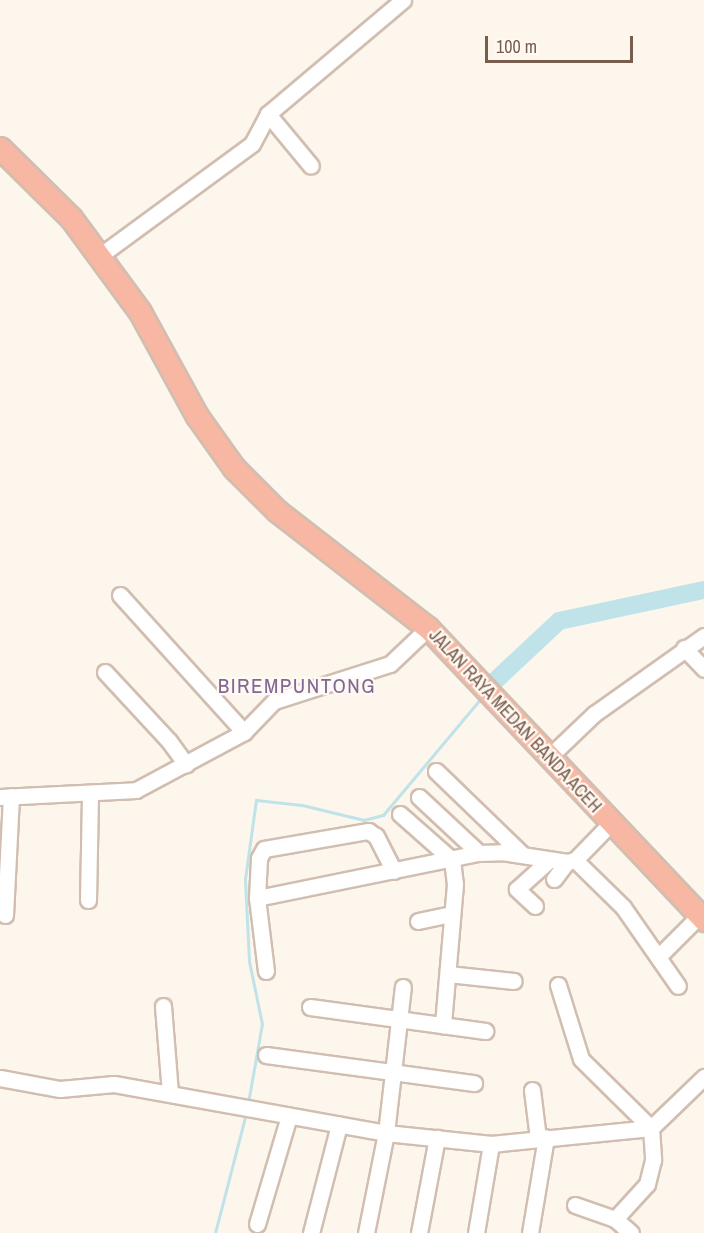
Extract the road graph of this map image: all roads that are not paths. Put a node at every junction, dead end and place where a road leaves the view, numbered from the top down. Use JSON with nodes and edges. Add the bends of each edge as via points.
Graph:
{"nodes":[{"id":1,"x":403,"y":0,"type":"edge"},
{"id":2,"x":267,"y":114,"type":"junction"},
{"id":3,"x":0,"y":148,"type":"edge"},
{"id":4,"x":311,"y":166,"type":"dead end"},
{"id":5,"x":98,"y":257,"type":"junction"},
{"id":6,"x":120,"y":595,"type":"dead end"},
{"id":7,"x":428,"y":628,"type":"junction"},
{"id":8,"x":704,"y":636,"type":"edge"},
{"id":9,"x":684,"y":648,"type":"junction"},
{"id":10,"x":704,"y":669,"type":"edge"},
{"id":11,"x":105,"y":672,"type":"dead end"},
{"id":12,"x":244,"y":732,"type":"junction"},
{"id":13,"x":550,"y":756,"type":"junction"},
{"id":14,"x":186,"y":764,"type":"junction"},
{"id":15,"x":436,"y":771,"type":"dead end"},
{"id":16,"x":90,"y":793,"type":"junction"},
{"id":17,"x":5,"y":796,"type":"edge"},
{"id":18,"x":419,"y":797,"type":"dead end"},
{"id":19,"x":400,"y":814,"type":"dead end"},
{"id":20,"x":611,"y":823,"type":"junction"},
{"id":21,"x":479,"y":853,"type":"junction"},
{"id":22,"x":522,"y":854,"type":"junction"},
{"id":23,"x":452,"y":860,"type":"junction"},
{"id":24,"x":548,"y":861,"type":"junction"},
{"id":25,"x":571,"y":861,"type":"junction"},
{"id":26,"x":394,"y":871,"type":"junction"},
{"id":27,"x":554,"y":879,"type":"dead end"},
{"id":28,"x":257,"y":898,"type":"junction"},
{"id":29,"x":88,"y":900,"type":"dead end"},
{"id":30,"x":535,"y":906,"type":"dead end"},
{"id":31,"x":452,"y":914,"type":"junction"},
{"id":32,"x":5,"y":915,"type":"dead end"},
{"id":33,"x":702,"y":918,"type":"edge"},
{"id":34,"x":418,"y":921,"type":"dead end"},
{"id":35,"x":659,"y":956,"type":"junction"},
{"id":36,"x":266,"y":971,"type":"dead end"},
{"id":37,"x":448,"y":974,"type":"junction"},
{"id":38,"x":514,"y":981,"type":"dead end"},
{"id":39,"x":558,"y":985,"type":"dead end"},
{"id":40,"x":678,"y":986,"type":"dead end"},
{"id":41,"x":403,"y":987,"type":"dead end"},
{"id":42,"x":163,"y":1006,"type":"dead end"},
{"id":43,"x":310,"y":1007,"type":"dead end"},
{"id":44,"x":399,"y":1020,"type":"junction"},
{"id":45,"x":443,"y":1025,"type":"junction"},
{"id":46,"x":485,"y":1031,"type":"dead end"},
{"id":47,"x":266,"y":1055,"type":"dead end"},
{"id":48,"x":393,"y":1072,"type":"junction"},
{"id":49,"x":704,"y":1077,"type":"edge"},
{"id":50,"x":0,"y":1078,"type":"edge"},
{"id":51,"x":474,"y":1083,"type":"dead end"},
{"id":52,"x":532,"y":1090,"type":"dead end"},
{"id":53,"x":170,"y":1093,"type":"junction"},
{"id":54,"x":289,"y":1116,"type":"junction"},
{"id":55,"x":339,"y":1125,"type":"junction"},
{"id":56,"x":651,"y":1128,"type":"junction"},
{"id":57,"x":386,"y":1133,"type":"junction"},
{"id":58,"x":542,"y":1137,"type":"junction"},
{"id":59,"x":437,"y":1138,"type":"junction"},
{"id":60,"x":491,"y":1144,"type":"junction"},
{"id":61,"x":575,"y":1205,"type":"dead end"},
{"id":62,"x":615,"y":1219,"type":"junction"},
{"id":63,"x":257,"y":1224,"type":"dead end"},
{"id":64,"x":311,"y":1233,"type":"edge"},
{"id":65,"x":366,"y":1233,"type":"edge"},
{"id":66,"x":419,"y":1233,"type":"edge"},
{"id":67,"x":476,"y":1233,"type":"edge"},
{"id":68,"x":530,"y":1233,"type":"edge"},
{"id":69,"x":630,"y":1233,"type":"edge"}],
"edges":[{"from":1,"to":2,"type":"street"},
{"from":2,"to":4,"type":"street"},
{"from":2,"to":5,"type":"street","via":[[252,144]]},
{"from":3,"to":5,"type":"highway","name":"JALAN RAYA MEDAN BANDA ACEH","via":[[71,218]]},
{"from":5,"to":7,"type":"highway","name":"JALAN RAYA MEDAN BANDA ACEH","via":[[140,312],[186,395],[234,468],[277,511]]},
{"from":6,"to":12,"type":"street"},
{"from":7,"to":12,"type":"street","via":[[390,664],[274,701]]},
{"from":7,"to":13,"type":"highway","name":"JALAN RAYA MEDAN BANDA ACEH"},
{"from":8,"to":9,"type":"street"},
{"from":9,"to":10,"type":"street"},
{"from":9,"to":13,"type":"street","via":[[594,714]]},
{"from":11,"to":14,"type":"street"},
{"from":12,"to":14,"type":"street"},
{"from":13,"to":20,"type":"highway","name":"JALAN RAYA MEDAN BANDA ACEH"},
{"from":14,"to":16,"type":"street","via":[[130,792]]},
{"from":15,"to":22,"type":"street"},
{"from":16,"to":17,"type":"street"},
{"from":16,"to":29,"type":"street"},
{"from":17,"to":32,"type":"street"},
{"from":18,"to":21,"type":"street"},
{"from":19,"to":23,"type":"street"},
{"from":20,"to":25,"type":"street"},
{"from":20,"to":33,"type":"highway","name":"JALAN RAYA MEDAN BANDA ACEH"},
{"from":21,"to":22,"type":"street"},
{"from":21,"to":23,"type":"street"},
{"from":22,"to":24,"type":"street"},
{"from":23,"to":26,"type":"street"},
{"from":23,"to":31,"type":"street"},
{"from":24,"to":25,"type":"street"},
{"from":24,"to":30,"type":"street","via":[[517,889]]},
{"from":25,"to":27,"type":"street"},
{"from":25,"to":35,"type":"street","via":[[623,908]]},
{"from":26,"to":28,"type":"street"},
{"from":26,"to":28,"type":"street","via":[[376,836],[368,831],[264,849],[259,858]]},
{"from":28,"to":36,"type":"street"},
{"from":31,"to":34,"type":"street"},
{"from":31,"to":37,"type":"street"},
{"from":33,"to":35,"type":"street"},
{"from":35,"to":40,"type":"street"},
{"from":37,"to":38,"type":"street"},
{"from":37,"to":45,"type":"street"},
{"from":39,"to":56,"type":"street","via":[[580,1059]]},
{"from":41,"to":44,"type":"street"},
{"from":42,"to":53,"type":"street"},
{"from":43,"to":44,"type":"street"},
{"from":44,"to":45,"type":"street"},
{"from":44,"to":48,"type":"street"},
{"from":45,"to":46,"type":"street"},
{"from":47,"to":48,"type":"street"},
{"from":48,"to":51,"type":"street"},
{"from":48,"to":57,"type":"street"},
{"from":49,"to":56,"type":"street"},
{"from":50,"to":53,"type":"street","via":[[60,1089],[92,1087],[100,1082]]},
{"from":52,"to":58,"type":"street"},
{"from":53,"to":54,"type":"street"},
{"from":54,"to":55,"type":"street"},
{"from":54,"to":63,"type":"street"},
{"from":55,"to":57,"type":"street"},
{"from":55,"to":64,"type":"street"},
{"from":56,"to":58,"type":"street"},
{"from":56,"to":62,"type":"street","via":[[653,1160],[647,1184]]},
{"from":57,"to":59,"type":"street"},
{"from":57,"to":65,"type":"street"},
{"from":58,"to":60,"type":"street"},
{"from":58,"to":68,"type":"street"},
{"from":59,"to":60,"type":"street"},
{"from":59,"to":66,"type":"street"},
{"from":60,"to":67,"type":"street"},
{"from":61,"to":62,"type":"street"},
{"from":62,"to":69,"type":"street"}]}
